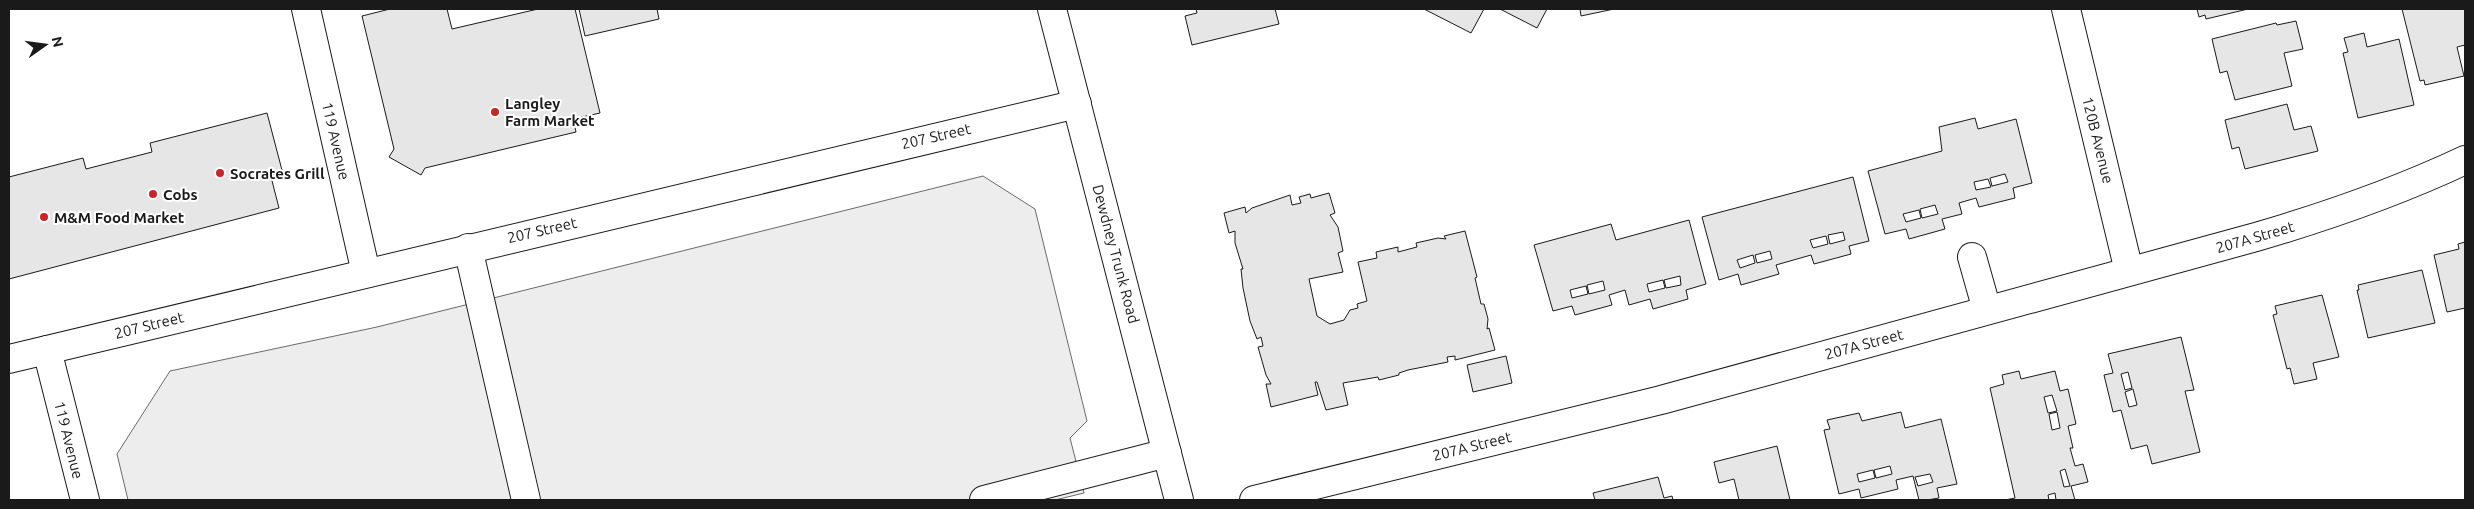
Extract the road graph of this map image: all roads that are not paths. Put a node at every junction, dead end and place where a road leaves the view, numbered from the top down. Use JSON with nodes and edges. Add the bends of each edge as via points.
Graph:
{"nodes":[{"id":1,"x":306,"y":9,"type":"edge"},
{"id":2,"x":1052,"y":9,"type":"edge"},
{"id":3,"x":2066,"y":9,"type":"edge"},
{"id":4,"x":1076,"y":104,"type":"junction"},
{"id":5,"x":2465,"y":160,"type":"edge"},
{"id":6,"x":468,"y":248,"type":"junction"},
{"id":7,"x":1972,"y":257,"type":"dead end"},
{"id":8,"x":2129,"y":271,"type":"junction"},
{"id":9,"x":366,"y":273,"type":"junction"},
{"id":10,"x":1987,"y":310,"type":"junction"},
{"id":11,"x":47,"y":350,"type":"junction"},
{"id":12,"x":9,"y":359,"type":"edge"},
{"id":13,"x":1167,"y":453,"type":"junction"},
{"id":14,"x":85,"y":500,"type":"edge"},
{"id":15,"x":526,"y":500,"type":"edge"},
{"id":16,"x":984,"y":500,"type":"edge"},
{"id":17,"x":1179,"y":500,"type":"edge"},
{"id":18,"x":1254,"y":500,"type":"edge"}],
"edges":[{"from":1,"to":9,"type":"street","name":"119 Avenue"},
{"from":2,"to":4,"type":"street","name":"Dewdney Trunk Road"},
{"from":3,"to":8,"type":"street","name":"120B Avenue"},
{"from":4,"to":6,"type":"street","name":"207 Street"},
{"from":4,"to":13,"type":"street","name":"Dewdney Trunk Road"},
{"from":5,"to":8,"type":"street","name":"207A Street","via":[[2391,193],[2330,215]]},
{"from":6,"to":9,"type":"street","name":"207 Street"},
{"from":6,"to":15,"type":"street"},
{"from":7,"to":10,"type":"street"},
{"from":8,"to":10,"type":"street","name":"207A Street"},
{"from":9,"to":11,"type":"street","name":"207 Street"},
{"from":10,"to":18,"type":"street","name":"207A Street","via":[[1661,400]]},
{"from":11,"to":12,"type":"street","name":"207 Street"},
{"from":11,"to":14,"type":"street","name":"119 Avenue"},
{"from":13,"to":16,"type":"street"},
{"from":13,"to":17,"type":"street","name":"Dewdney Trunk Road"}]}
